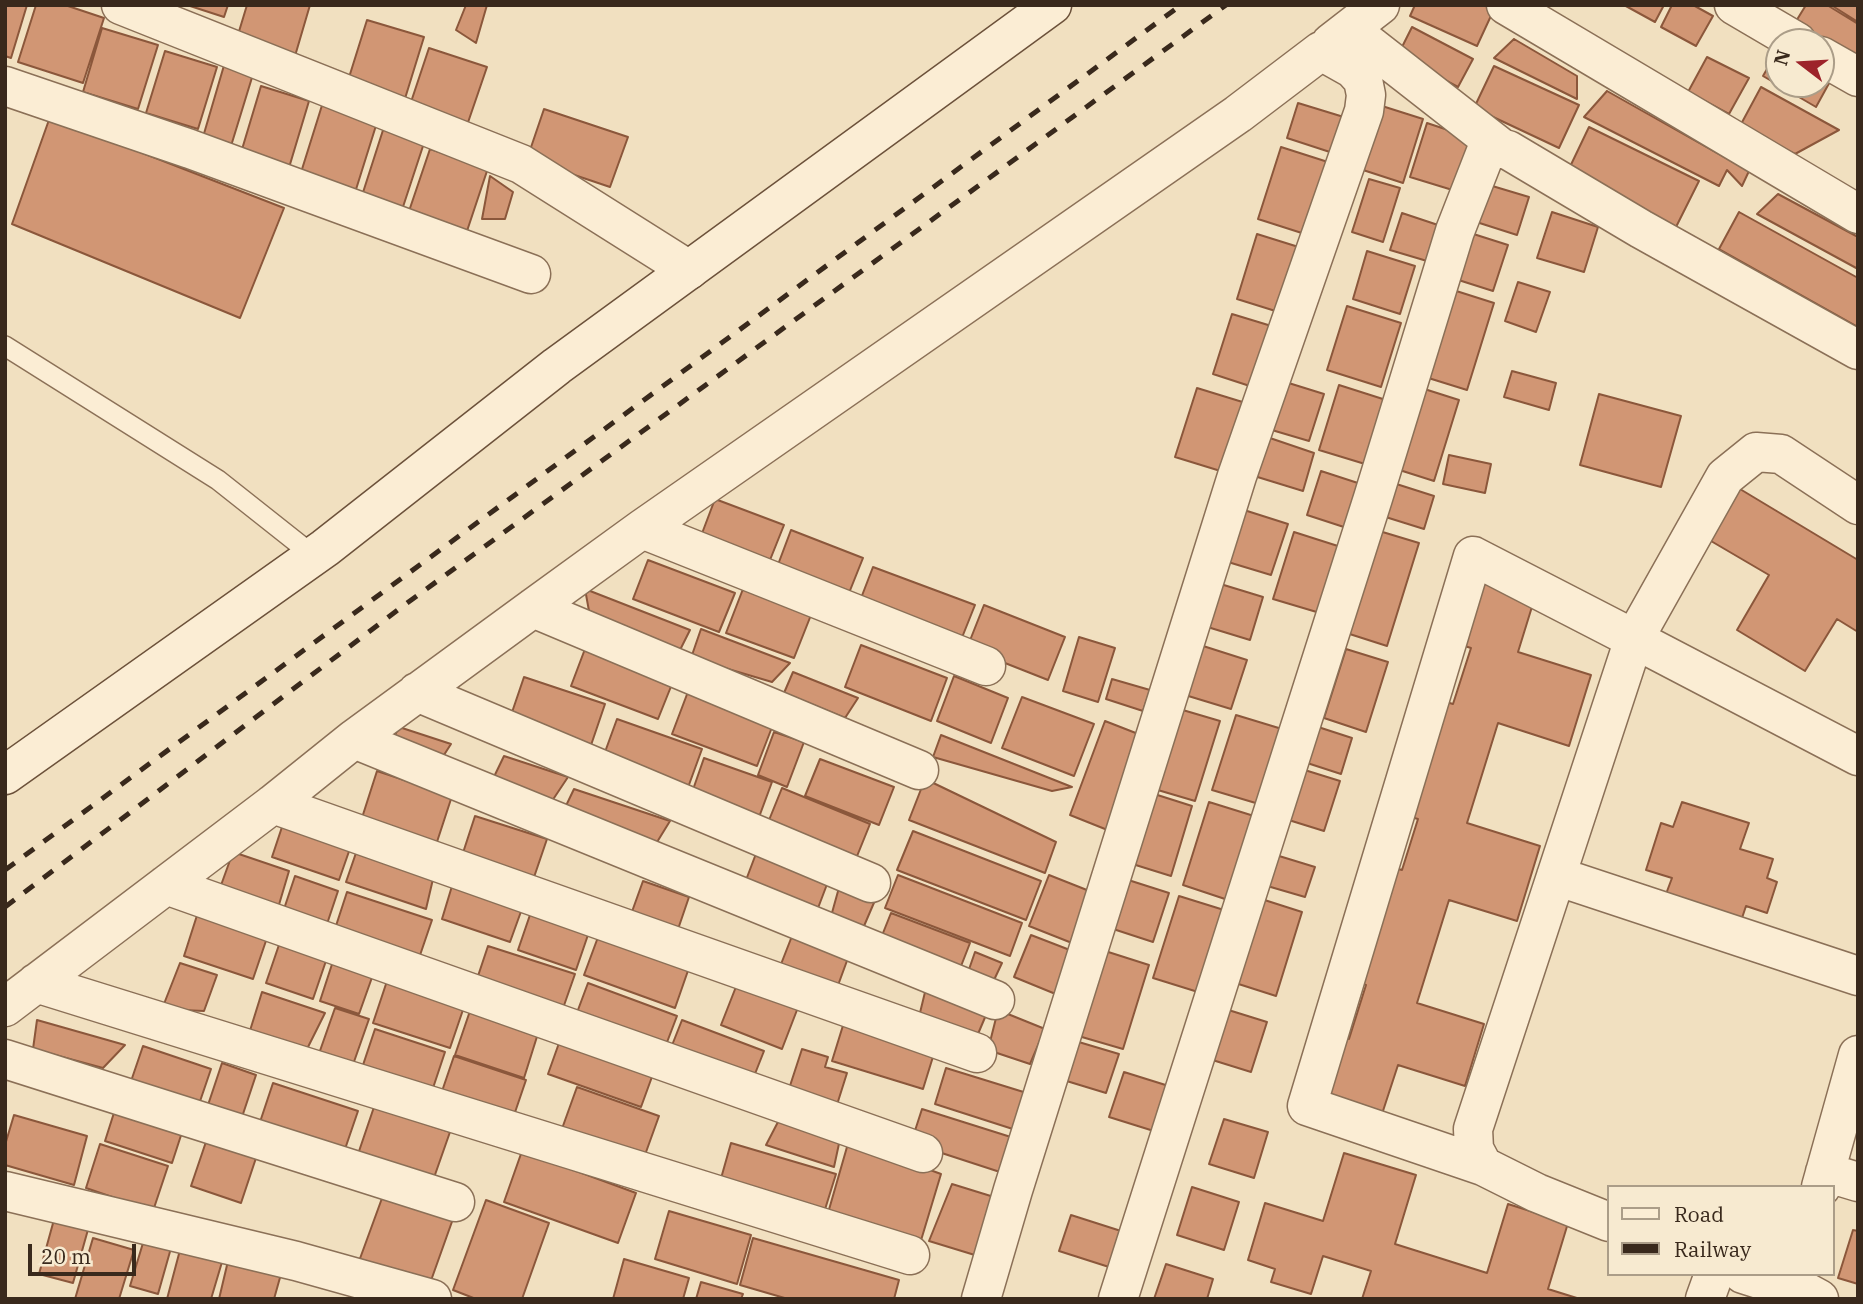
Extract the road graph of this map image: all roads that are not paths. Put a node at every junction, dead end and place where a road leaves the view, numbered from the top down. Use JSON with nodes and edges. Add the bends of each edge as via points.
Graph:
{"nodes":[{"id":1,"x":121,"y":5,"type":"edge"},
{"id":2,"x":1052,"y":5,"type":"edge"},
{"id":3,"x":1380,"y":5,"type":"edge"},
{"id":4,"x":1506,"y":5,"type":"edge"},
{"id":5,"x":1734,"y":5,"type":"edge"},
{"id":6,"x":1773,"y":28,"type":"edge"},
{"id":7,"x":1335,"y":40,"type":"junction"},
{"id":8,"x":1835,"y":64,"type":"edge"},
{"id":9,"x":1858,"y":77,"type":"edge"},
{"id":10,"x":5,"y":86,"type":"edge"},
{"id":11,"x":1500,"y":147,"type":"junction"},
{"id":12,"x":1858,"y":214,"type":"edge"},
{"id":13,"x":689,"y":270,"type":"junction"},
{"id":14,"x":531,"y":274,"type":"dead end"},
{"id":15,"x":5,"y":346,"type":"edge"},
{"id":16,"x":1858,"y":350,"type":"edge"},
{"id":17,"x":1858,"y":505,"type":"edge"},
{"id":18,"x":642,"y":529,"type":"junction"},
{"id":19,"x":314,"y":556,"type":"junction"},
{"id":20,"x":533,"y":608,"type":"junction"},
{"id":21,"x":1634,"y":639,"type":"junction"},
{"id":22,"x":986,"y":666,"type":"dead end"},
{"id":23,"x":417,"y":692,"type":"junction"},
{"id":24,"x":355,"y":739,"type":"junction"},
{"id":25,"x":1858,"y":755,"type":"edge"},
{"id":26,"x":919,"y":771,"type":"dead end"},
{"id":27,"x":5,"y":775,"type":"edge"},
{"id":28,"x":273,"y":804,"type":"junction"},
{"id":29,"x":1556,"y":876,"type":"junction"},
{"id":30,"x":871,"y":883,"type":"dead end"},
{"id":31,"x":166,"y":885,"type":"junction"},
{"id":32,"x":1858,"y":976,"type":"edge"},
{"id":33,"x":37,"y":984,"type":"junction"},
{"id":34,"x":995,"y":1000,"type":"dead end"},
{"id":35,"x":5,"y":1007,"type":"edge"},
{"id":36,"x":977,"y":1053,"type":"dead end"},
{"id":37,"x":5,"y":1059,"type":"edge"},
{"id":38,"x":1856,"y":1068,"type":"edge"},
{"id":39,"x":923,"y":1153,"type":"dead end"},
{"id":40,"x":1483,"y":1166,"type":"junction"},
{"id":41,"x":1835,"y":1180,"type":"edge"},
{"id":42,"x":5,"y":1191,"type":"edge"},
{"id":43,"x":455,"y":1202,"type":"dead end"},
{"id":44,"x":1608,"y":1222,"type":"edge"},
{"id":45,"x":910,"y":1255,"type":"dead end"},
{"id":46,"x":1713,"y":1276,"type":"edge"},
{"id":47,"x":1749,"y":1276,"type":"edge"},
{"id":48,"x":1787,"y":1277,"type":"edge"},
{"id":49,"x":432,"y":1299,"type":"edge"},
{"id":50,"x":981,"y":1299,"type":"edge"},
{"id":51,"x":1118,"y":1299,"type":"edge"},
{"id":52,"x":1705,"y":1299,"type":"edge"},
{"id":53,"x":1819,"y":1299,"type":"edge"}],
"edges":[{"from":1,"to":13,"type":"street","via":[[521,164]]},
{"from":2,"to":13,"type":"street"},
{"from":3,"to":7,"type":"street"},
{"from":4,"to":12,"type":"street"},
{"from":5,"to":6,"type":"street"},
{"from":7,"to":11,"type":"street"},
{"from":7,"to":18,"type":"street","via":[[1226,122]]},
{"from":7,"to":50,"type":"street","via":[[1363,80],[1364,111],[1237,477]]},
{"from":8,"to":9,"type":"street"},
{"from":10,"to":14,"type":"street"},
{"from":11,"to":16,"type":"street"},
{"from":11,"to":51,"type":"street","via":[[1493,146],[1484,155],[1455,231]]},
{"from":13,"to":19,"type":"street","via":[[557,366]]},
{"from":15,"to":19,"type":"lane","via":[[218,480]]},
{"from":17,"to":21,"type":"street","via":[[1781,454],[1756,452],[1725,477]]},
{"from":18,"to":20,"type":"street"},
{"from":18,"to":22,"type":"street"},
{"from":19,"to":27,"type":"street"},
{"from":20,"to":23,"type":"street"},
{"from":20,"to":26,"type":"street"},
{"from":21,"to":25,"type":"street"},
{"from":21,"to":29,"type":"street"},
{"from":21,"to":40,"type":"street","via":[[1473,556],[1307,1106]]},
{"from":23,"to":24,"type":"street"},
{"from":23,"to":30,"type":"street"},
{"from":24,"to":28,"type":"street"},
{"from":24,"to":34,"type":"street"},
{"from":28,"to":31,"type":"street"},
{"from":28,"to":36,"type":"street"},
{"from":29,"to":32,"type":"street"},
{"from":29,"to":40,"type":"street","via":[[1474,1129],[1474,1149]]},
{"from":31,"to":33,"type":"street"},
{"from":31,"to":39,"type":"street"},
{"from":33,"to":35,"type":"street"},
{"from":33,"to":45,"type":"street"},
{"from":37,"to":43,"type":"street"},
{"from":38,"to":41,"type":"street"},
{"from":40,"to":44,"type":"street"},
{"from":42,"to":49,"type":"street"},
{"from":46,"to":52,"type":"street"},
{"from":47,"to":48,"type":"street","via":[[1768,1282]]},
{"from":48,"to":53,"type":"street"}]}
